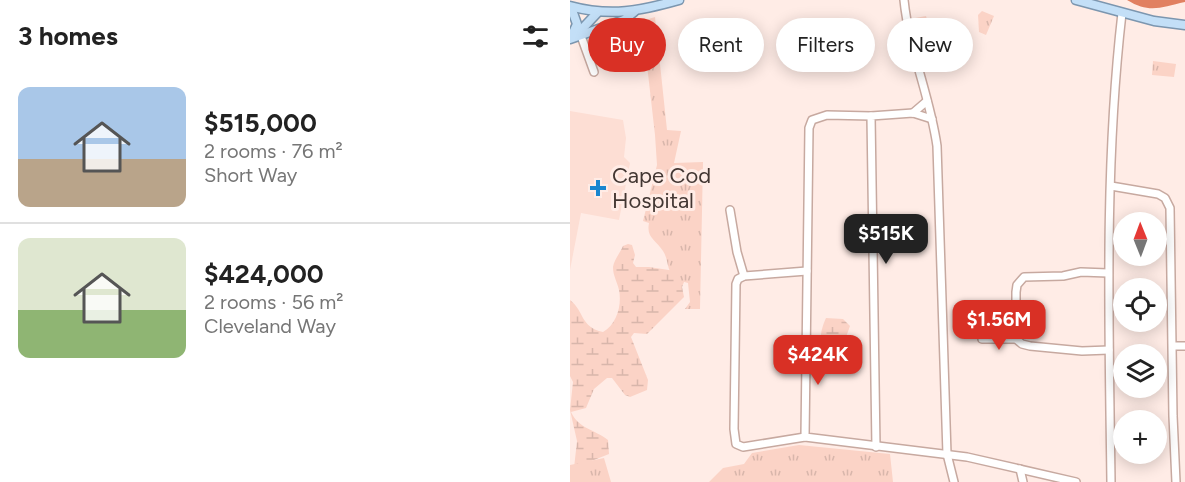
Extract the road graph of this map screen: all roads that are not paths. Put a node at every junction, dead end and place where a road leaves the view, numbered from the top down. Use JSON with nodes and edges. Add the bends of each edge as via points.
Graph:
{"nodes":[{"id":1,"x":679,"y":0,"type":"edge"},
{"id":2,"x":904,"y":0,"type":"edge"},
{"id":3,"x":1076,"y":0,"type":"edge"},
{"id":4,"x":570,"y":6,"type":"edge"},
{"id":5,"x":598,"y":12,"type":"junction"},
{"id":6,"x":634,"y":12,"type":"junction"},
{"id":7,"x":1122,"y":13,"type":"junction"},
{"id":8,"x":1185,"y":25,"type":"edge"},
{"id":9,"x":573,"y":36,"type":"edge"},
{"id":10,"x":588,"y":62,"type":"edge"},
{"id":11,"x":927,"y":101,"type":"junction"},
{"id":12,"x":913,"y":113,"type":"junction"},
{"id":13,"x":871,"y":116,"type":"junction"},
{"id":14,"x":932,"y":118,"type":"junction"},
{"id":15,"x":1111,"y":186,"type":"junction"},
{"id":16,"x":730,"y":210,"type":"dead end"},
{"id":17,"x":807,"y":271,"type":"junction"},
{"id":18,"x":1108,"y":273,"type":"junction"},
{"id":19,"x":744,"y":276,"type":"junction"},
{"id":20,"x":982,"y":339,"type":"dead end"},
{"id":21,"x":1016,"y":339,"type":"junction"},
{"id":22,"x":1173,"y":346,"type":"junction"},
{"id":23,"x":1185,"y":346,"type":"edge"},
{"id":24,"x":1109,"y":350,"type":"junction"},
{"id":25,"x":805,"y":437,"type":"junction"},
{"id":26,"x":876,"y":447,"type":"junction"},
{"id":27,"x":948,"y":454,"type":"junction"},
{"id":28,"x":1020,"y":469,"type":"junction"},
{"id":29,"x":954,"y":482,"type":"edge"},
{"id":30,"x":1023,"y":482,"type":"edge"},
{"id":31,"x":1076,"y":482,"type":"edge"},
{"id":32,"x":1111,"y":482,"type":"edge"},
{"id":33,"x":1176,"y":482,"type":"edge"}],
"edges":[{"from":1,"to":6,"type":"main road"},
{"from":2,"to":11,"type":"street","via":[[909,37]]},
{"from":3,"to":7,"type":"main road"},
{"from":4,"to":5,"type":"main road"},
{"from":4,"to":9,"type":"main road","via":[[578,24]]},
{"from":5,"to":6,"type":"main road"},
{"from":5,"to":9,"type":"main road"},
{"from":6,"to":9,"type":"main road","via":[[624,20]]},
{"from":7,"to":8,"type":"main road"},
{"from":7,"to":15,"type":"street"},
{"from":9,"to":10,"type":"street"},
{"from":11,"to":12,"type":"street"},
{"from":11,"to":14,"type":"street"},
{"from":12,"to":13,"type":"street"},
{"from":12,"to":14,"type":"street"},
{"from":13,"to":17,"type":"street","via":[[820,116],[810,123]]},
{"from":13,"to":26,"type":"street"},
{"from":14,"to":27,"type":"street","via":[[939,178]]},
{"from":15,"to":18,"type":"street"},
{"from":15,"to":22,"type":"street","via":[[1149,191],[1166,199],[1170,208]]},
{"from":16,"to":19,"type":"street"},
{"from":17,"to":19,"type":"street"},
{"from":17,"to":25,"type":"street"},
{"from":18,"to":21,"type":"street","via":[[1024,277],[1016,292]]},
{"from":18,"to":24,"type":"street"},
{"from":19,"to":25,"type":"street","via":[[736,284],[736,444],[743,447]]},
{"from":20,"to":21,"type":"street"},
{"from":21,"to":24,"type":"street","via":[[1030,346]]},
{"from":22,"to":23,"type":"street"},
{"from":22,"to":33,"type":"street"},
{"from":24,"to":32,"type":"street"},
{"from":25,"to":26,"type":"street"},
{"from":26,"to":27,"type":"street"},
{"from":27,"to":28,"type":"street"},
{"from":27,"to":29,"type":"street"},
{"from":28,"to":30,"type":"street"},
{"from":28,"to":31,"type":"street"}]}
